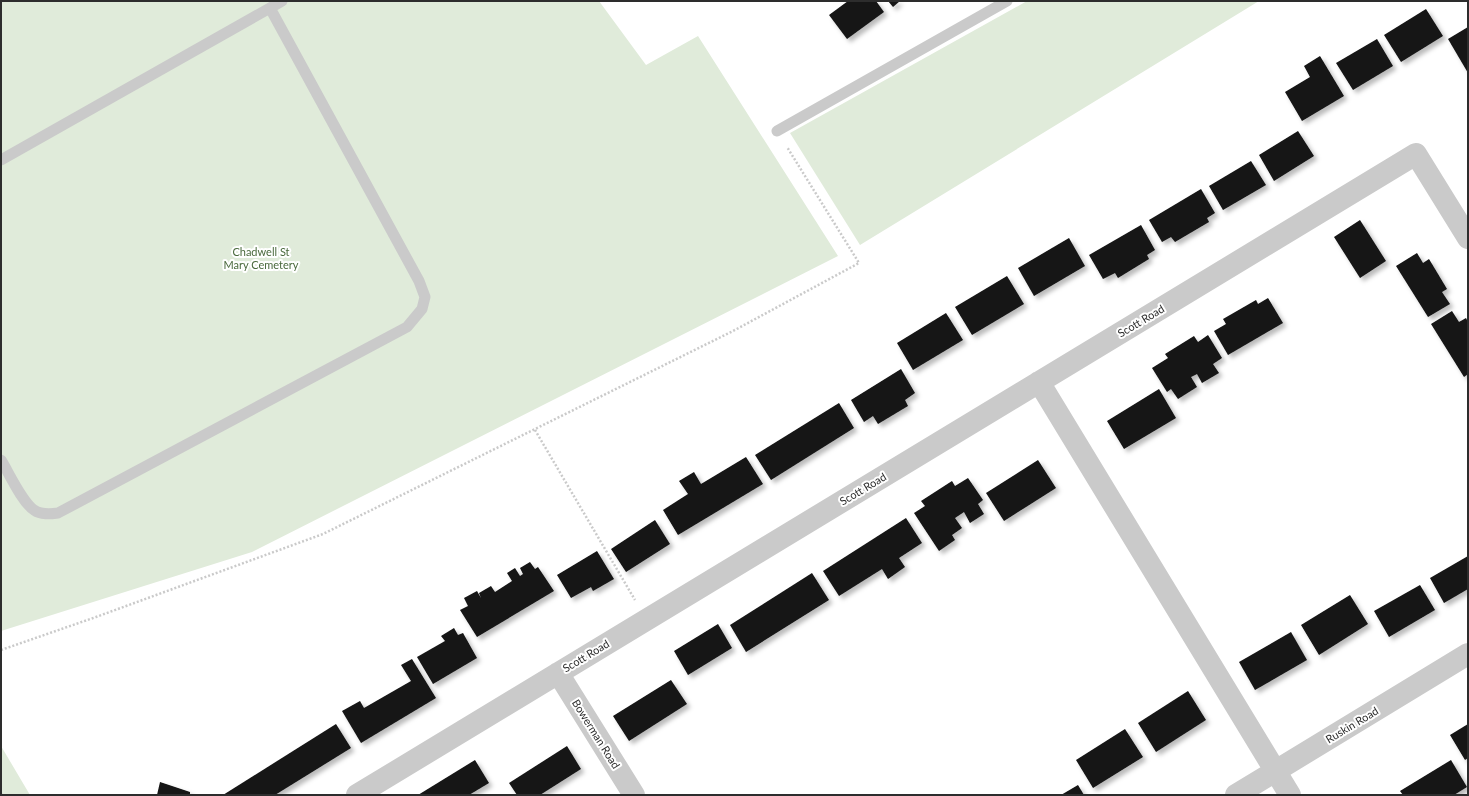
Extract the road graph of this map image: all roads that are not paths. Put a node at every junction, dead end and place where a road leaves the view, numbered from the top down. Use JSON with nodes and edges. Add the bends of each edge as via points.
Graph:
{"nodes":[{"id":1,"x":282,"y":1,"type":"edge"},
{"id":2,"x":1007,"y":1,"type":"edge"},
{"id":3,"x":270,"y":8,"type":"junction"},
{"id":4,"x":777,"y":132,"type":"road end"},
{"id":5,"x":1,"y":160,"type":"edge"},
{"id":6,"x":1468,"y":238,"type":"edge"},
{"id":7,"x":1039,"y":382,"type":"junction"},
{"id":8,"x":1,"y":460,"type":"edge"},
{"id":9,"x":1468,"y":654,"type":"edge"},
{"id":10,"x":558,"y":673,"type":"junction"},
{"id":11,"x":1275,"y":771,"type":"junction"},
{"id":12,"x":357,"y":795,"type":"edge"},
{"id":13,"x":634,"y":795,"type":"edge"},
{"id":14,"x":1236,"y":795,"type":"edge"},
{"id":15,"x":1290,"y":795,"type":"edge"}],
"edges":[{"from":1,"to":3,"type":"lane"},
{"from":2,"to":4,"type":"lane"},
{"from":3,"to":5,"type":"lane"},
{"from":3,"to":8,"type":"lane","via":[[419,281],[426,297],[422,309],[407,327],[58,513],[44,514],[34,510]]},
{"from":6,"to":7,"type":"street","name":"Scott Road","via":[[1416,154]]},
{"from":7,"to":10,"type":"street","name":"Scott Road"},
{"from":7,"to":11,"type":"street"},
{"from":9,"to":11,"type":"street","name":"Ruskin Road"},
{"from":10,"to":12,"type":"street","name":"Scott Road"},
{"from":10,"to":13,"type":"street","name":"Bowerman Road"},
{"from":11,"to":14,"type":"street","name":"Ruskin Road"},
{"from":11,"to":15,"type":"street"}]}
